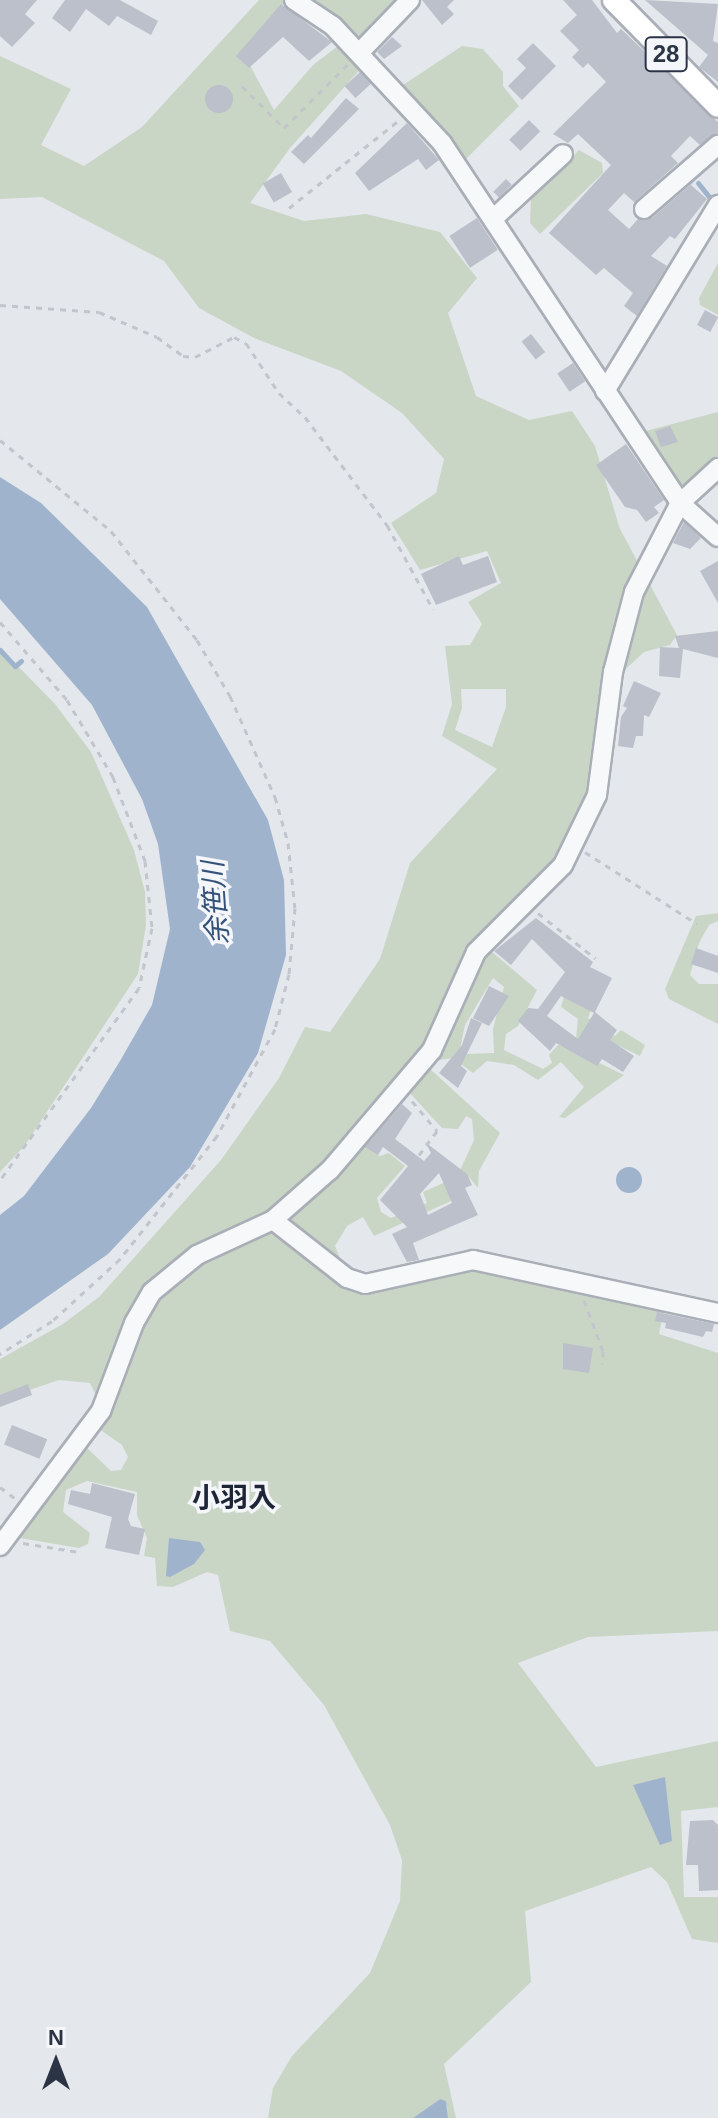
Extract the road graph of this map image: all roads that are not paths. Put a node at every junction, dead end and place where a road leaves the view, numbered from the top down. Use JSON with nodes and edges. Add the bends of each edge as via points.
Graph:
{"nodes":[{"id":1,"x":294,"y":0,"type":"edge"},
{"id":2,"x":410,"y":0,"type":"edge"},
{"id":3,"x":614,"y":0,"type":"edge"},
{"id":4,"x":360,"y":52,"type":"junction"},
{"id":5,"x":718,"y":106,"type":"edge"},
{"id":6,"x":718,"y":145,"type":"edge"},
{"id":7,"x":563,"y":154,"type":"dead end"},
{"id":8,"x":718,"y":205,"type":"edge"},
{"id":9,"x":644,"y":209,"type":"dead end"},
{"id":10,"x":494,"y":218,"type":"junction"},
{"id":11,"x":605,"y":391,"type":"junction"},
{"id":12,"x":718,"y":468,"type":"edge"},
{"id":13,"x":680,"y":503,"type":"junction"},
{"id":14,"x":718,"y":537,"type":"edge"},
{"id":15,"x":273,"y":1220,"type":"junction"},
{"id":16,"x":718,"y":1313,"type":"edge"},
{"id":17,"x":2,"y":1543,"type":"edge"}],
"edges":[{"from":1,"to":4,"type":"street"},
{"from":2,"to":4,"type":"street"},
{"from":3,"to":5,"type":"main road","number":"28"},
{"from":4,"to":10,"type":"street","via":[[413,109]]},
{"from":6,"to":9,"type":"street"},
{"from":7,"to":10,"type":"street"},
{"from":8,"to":11,"type":"street"},
{"from":10,"to":11,"type":"street"},
{"from":11,"to":13,"type":"street"},
{"from":12,"to":13,"type":"street"},
{"from":13,"to":14,"type":"street"},
{"from":13,"to":15,"type":"street","via":[[634,592],[613,672],[597,795],[575,846],[549,882],[476,952],[432,1050],[330,1170]]},
{"from":15,"to":16,"type":"street","via":[[357,1282],[397,1279],[473,1260]]},
{"from":15,"to":17,"type":"street","via":[[197,1255],[152,1292],[134,1323],[101,1411]]}]}
